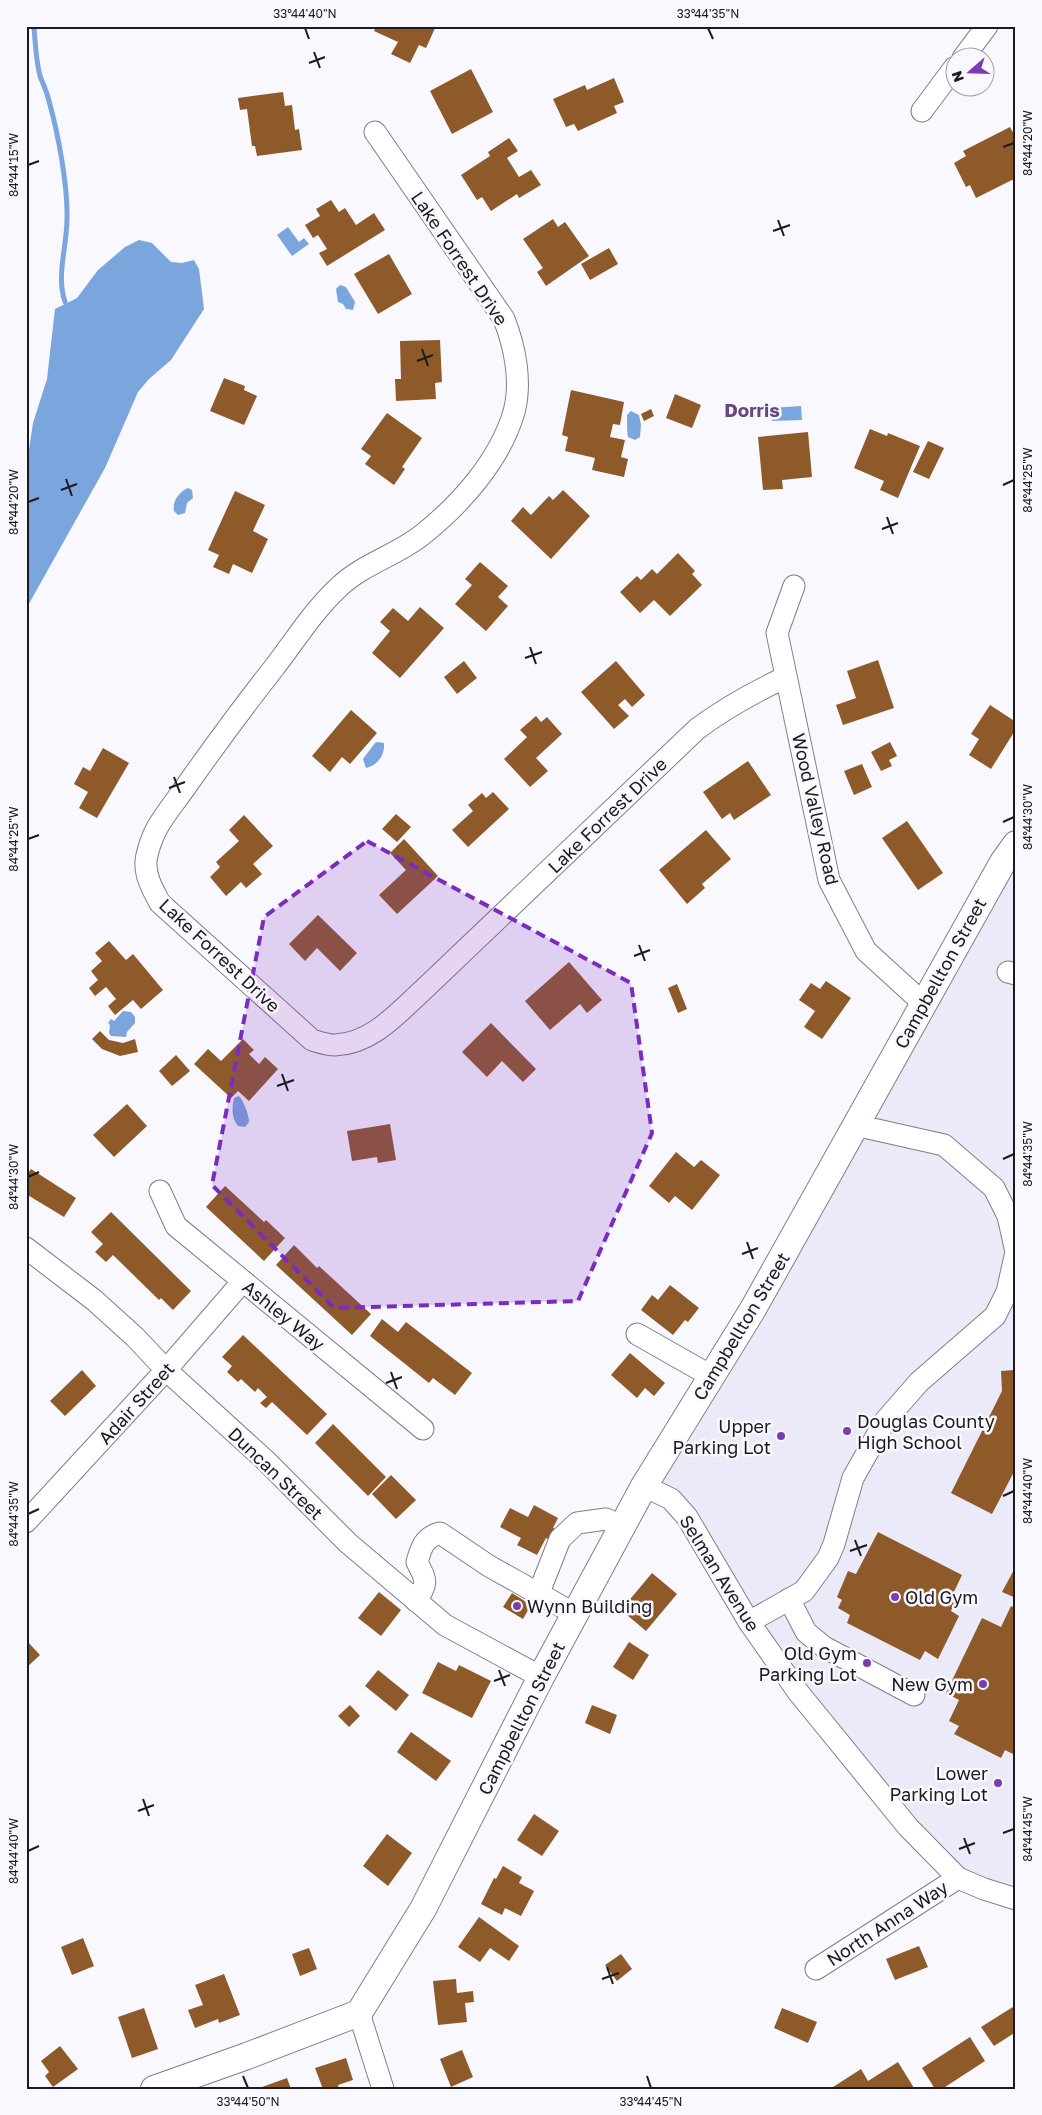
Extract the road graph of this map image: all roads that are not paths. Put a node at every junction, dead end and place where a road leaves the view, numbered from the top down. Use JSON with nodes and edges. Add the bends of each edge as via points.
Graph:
{"nodes":[{"id":1,"x":987,"y":26,"type":"edge"},
{"id":2,"x":970,"y":48,"type":"edge"},
{"id":3,"x":944,"y":81,"type":"edge"},
{"id":4,"x":922,"y":111,"type":"dead end"},
{"id":5,"x":375,"y":132,"type":"dead end"},
{"id":6,"x":794,"y":586,"type":"dead end"},
{"id":7,"x":786,"y":677,"type":"junction"},
{"id":8,"x":1016,"y":844,"type":"edge"},
{"id":9,"x":923,"y":1003,"type":"junction"},
{"id":10,"x":855,"y":1125,"type":"junction"},
{"id":11,"x":160,"y":1192,"type":"dead end"},
{"id":12,"x":26,"y":1248,"type":"edge"},
{"id":13,"x":243,"y":1281,"type":"junction"},
{"id":14,"x":637,"y":1334,"type":"dead end"},
{"id":15,"x":166,"y":1370,"type":"junction"},
{"id":16,"x":711,"y":1376,"type":"junction"},
{"id":17,"x":422,"y":1429,"type":"dead end"},
{"id":18,"x":644,"y":1486,"type":"junction"},
{"id":19,"x":26,"y":1522,"type":"edge"},
{"id":20,"x":622,"y":1527,"type":"junction"},
{"id":21,"x":538,"y":1595,"type":"junction"},
{"id":22,"x":789,"y":1599,"type":"junction"},
{"id":23,"x":416,"y":1601,"type":"junction"},
{"id":24,"x":575,"y":1614,"type":"junction"},
{"id":25,"x":749,"y":1622,"type":"junction"},
{"id":26,"x":540,"y":1677,"type":"junction"},
{"id":27,"x":914,"y":1695,"type":"dead end"},
{"id":28,"x":958,"y":1878,"type":"junction"},
{"id":29,"x":1016,"y":1899,"type":"edge"},
{"id":30,"x":816,"y":1969,"type":"dead end"},
{"id":31,"x":359,"y":2012,"type":"junction"},
{"id":32,"x":154,"y":2089,"type":"edge"},
{"id":33,"x":383,"y":2089,"type":"edge"}],
"edges":[{"from":1,"to":2,"type":"street"},
{"from":3,"to":4,"type":"street"},
{"from":5,"to":7,"type":"street","name":"Lake Forrest Drive","via":[[504,319],[516,362],[514,411],[496,452],[481,475],[422,535],[357,572],[339,586],[227,729],[156,830],[146,861],[148,881],[160,903],[312,1040],[334,1045],[362,1040],[389,1022],[697,729],[722,710]]},
{"from":6,"to":7,"type":"street","name":"Wood Valley Road","via":[[777,633]]},
{"from":7,"to":9,"type":"street","name":"Wood Valley Road","via":[[829,880],[866,951]]},
{"from":8,"to":9,"type":"main road","name":"Campbellton Street"},
{"from":9,"to":10,"type":"main road","name":"Campbellton Street"},
{"from":10,"to":16,"type":"main road","name":"Campbellton Street","via":[[753,1309]]},
{"from":10,"to":22,"type":"street","via":[[944,1145],[994,1188],[1008,1216],[1016,1252],[1007,1292],[995,1316],[919,1382],[885,1421],[854,1478],[834,1544],[822,1568],[804,1591]]},
{"from":11,"to":13,"type":"street","name":"Ashley Way","via":[[176,1226]]},
{"from":12,"to":15,"type":"street","name":"Duncan Street","via":[[94,1300]]},
{"from":13,"to":15,"type":"street","name":"Adair Street"},
{"from":13,"to":17,"type":"street","name":"Ashley Way"},
{"from":14,"to":16,"type":"street"},
{"from":15,"to":19,"type":"street","name":"Adair Street"},
{"from":15,"to":23,"type":"street","name":"Duncan Street","via":[[265,1460],[348,1543]]},
{"from":16,"to":18,"type":"main road","name":"Campbellton Street"},
{"from":18,"to":20,"type":"main road","name":"Campbellton Street"},
{"from":18,"to":25,"type":"street","name":"Selman Avenue","via":[[671,1500],[687,1516]]},
{"from":20,"to":21,"type":"street","via":[[606,1519],[577,1523],[560,1539]]},
{"from":20,"to":24,"type":"main road","name":"Campbellton Street"},
{"from":21,"to":23,"type":"street","via":[[440,1533],[432,1535],[422,1545],[417,1562],[425,1586]]},
{"from":21,"to":24,"type":"street"},
{"from":22,"to":25,"type":"street"},
{"from":22,"to":27,"type":"street","via":[[806,1632],[824,1647]]},
{"from":23,"to":26,"type":"street","name":"Duncan Street","via":[[445,1625]]},
{"from":24,"to":26,"type":"main road","name":"Campbellton Street"},
{"from":25,"to":28,"type":"street","name":"Selman Avenue","via":[[798,1692],[908,1827]]},
{"from":26,"to":31,"type":"main road","name":"Campbellton Street","via":[[423,1908]]},
{"from":28,"to":29,"type":"street","name":"Selman Avenue"},
{"from":28,"to":30,"type":"street","name":"North Anna Way"},
{"from":31,"to":32,"type":"main road"},
{"from":31,"to":33,"type":"street"}]}
